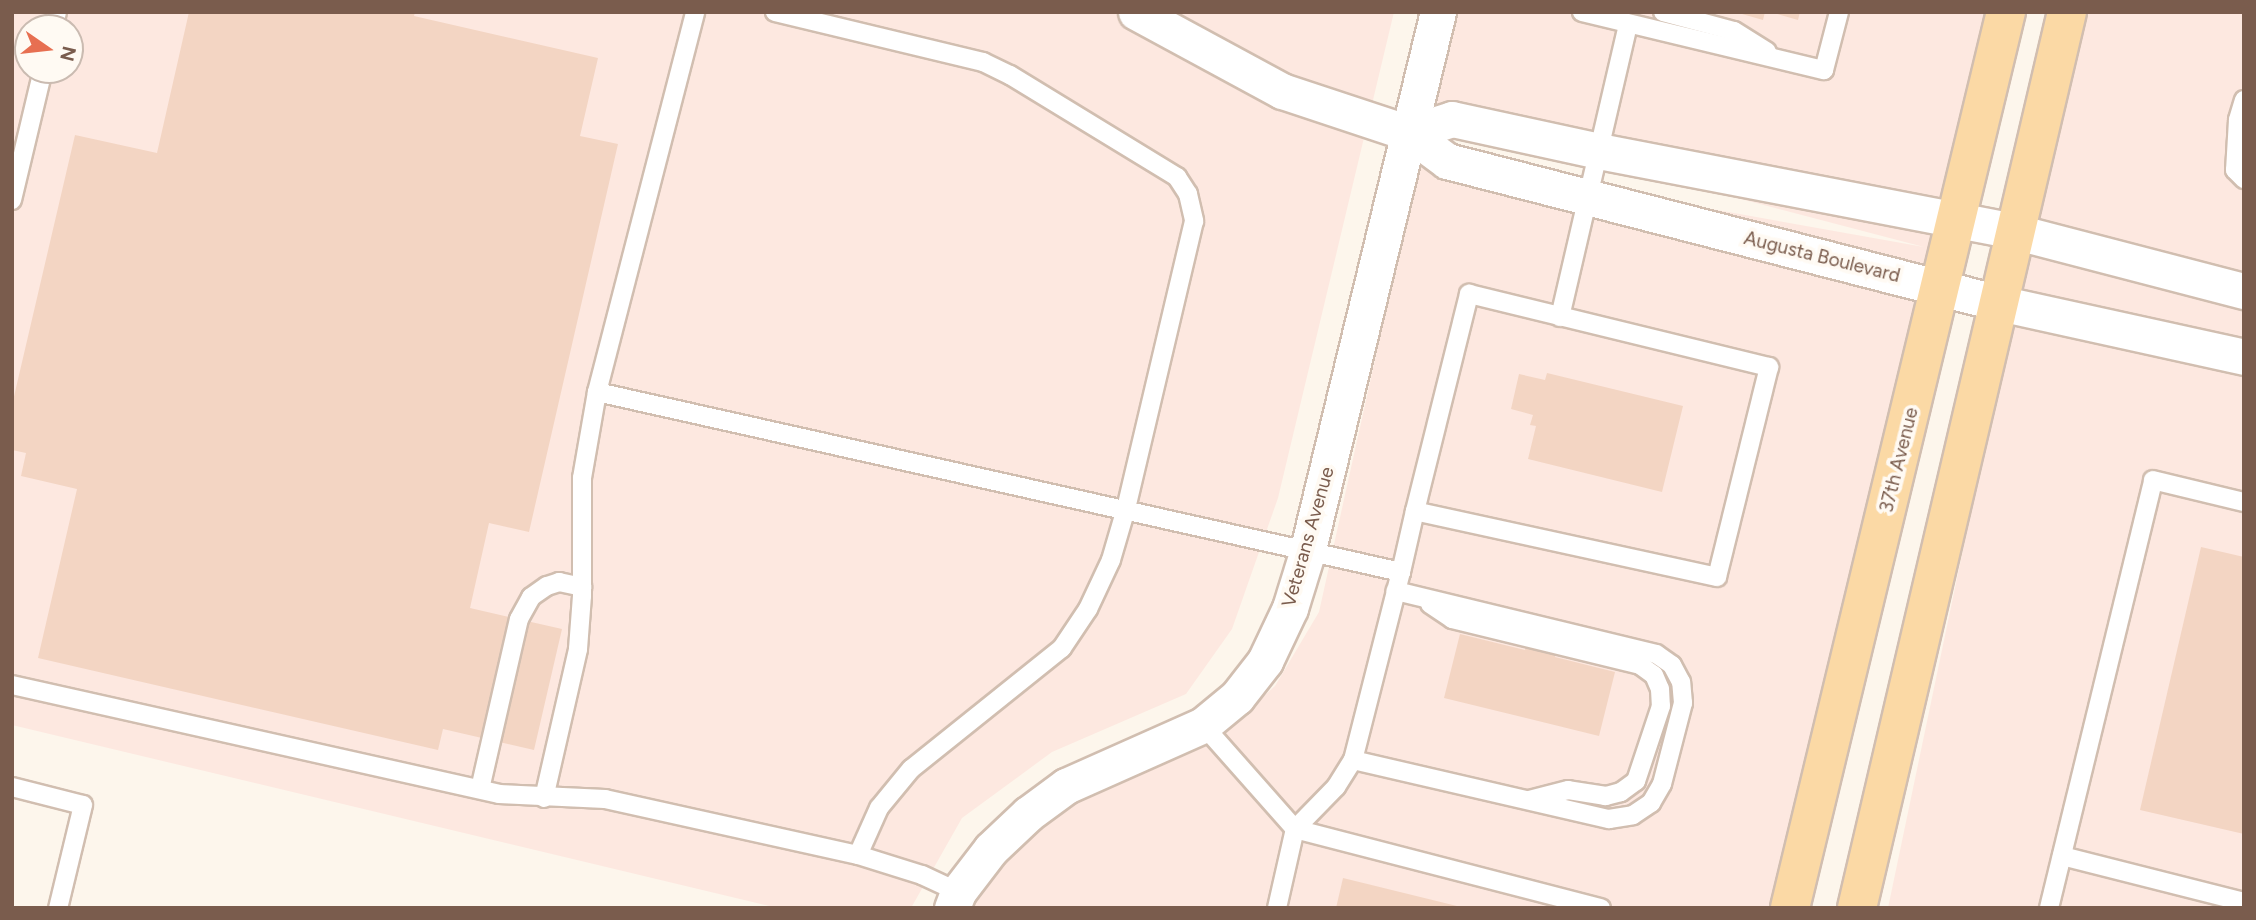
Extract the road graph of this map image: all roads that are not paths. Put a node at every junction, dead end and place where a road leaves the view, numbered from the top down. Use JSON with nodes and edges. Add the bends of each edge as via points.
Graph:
{"nodes":[{"id":1,"x":695,"y":12,"type":"edge"},
{"id":2,"x":775,"y":12,"type":"edge"},
{"id":3,"x":1136,"y":12,"type":"edge"},
{"id":4,"x":1438,"y":12,"type":"edge"},
{"id":5,"x":1582,"y":12,"type":"edge"},
{"id":6,"x":1663,"y":12,"type":"edge"},
{"id":7,"x":1839,"y":12,"type":"edge"},
{"id":8,"x":2006,"y":12,"type":"edge"},
{"id":9,"x":2067,"y":12,"type":"edge"},
{"id":10,"x":1628,"y":24,"type":"junction"},
{"id":11,"x":1777,"y":59,"type":"junction"},
{"id":12,"x":40,"y":84,"type":"edge"},
{"id":13,"x":2244,"y":100,"type":"edge"},
{"id":14,"x":1409,"y":134,"type":"junction"},
{"id":15,"x":1599,"y":151,"type":"junction"},
{"id":16,"x":2244,"y":179,"type":"edge"},
{"id":17,"x":1587,"y":198,"type":"junction"},
{"id":18,"x":12,"y":200,"type":"edge"},
{"id":19,"x":1957,"y":220,"type":"junction"},
{"id":20,"x":2013,"y":231,"type":"junction"},
{"id":21,"x":1941,"y":288,"type":"junction"},
{"id":22,"x":2244,"y":290,"type":"edge"},
{"id":23,"x":1999,"y":303,"type":"junction"},
{"id":24,"x":1560,"y":317,"type":"junction"},
{"id":25,"x":2244,"y":357,"type":"edge"},
{"id":26,"x":597,"y":392,"type":"junction"},
{"id":27,"x":2244,"y":502,"type":"edge"},
{"id":28,"x":1415,"y":511,"type":"junction"},
{"id":29,"x":1125,"y":512,"type":"junction"},
{"id":30,"x":1307,"y":553,"type":"junction"},
{"id":31,"x":1401,"y":572,"type":"junction"},
{"id":32,"x":582,"y":587,"type":"junction"},
{"id":33,"x":1396,"y":591,"type":"junction"},
{"id":34,"x":1420,"y":597,"type":"junction"},
{"id":35,"x":12,"y":685,"type":"edge"},
{"id":36,"x":1203,"y":725,"type":"junction"},
{"id":37,"x":1353,"y":760,"type":"junction"},
{"id":38,"x":12,"y":787,"type":"edge"},
{"id":39,"x":480,"y":789,"type":"junction"},
{"id":40,"x":544,"y":798,"type":"junction"},
{"id":41,"x":1526,"y":801,"type":"junction"},
{"id":42,"x":1295,"y":829,"type":"junction"},
{"id":43,"x":858,"y":855,"type":"junction"},
{"id":44,"x":2062,"y":856,"type":"junction"},
{"id":45,"x":955,"y":900,"type":"edge"},
{"id":46,"x":2244,"y":902,"type":"edge"},
{"id":47,"x":58,"y":908,"type":"edge"},
{"id":48,"x":1277,"y":908,"type":"edge"},
{"id":49,"x":1601,"y":908,"type":"edge"},
{"id":50,"x":1790,"y":908,"type":"edge"},
{"id":51,"x":1857,"y":908,"type":"edge"},
{"id":52,"x":2049,"y":908,"type":"edge"}],
"edges":[{"from":1,"to":26,"type":"lane"},
{"from":2,"to":29,"type":"lane","via":[[983,62],[1177,177],[1188,194],[1194,221]]},
{"from":3,"to":14,"type":"street","name":"Augusta Boulevard","via":[[1282,91]]},
{"from":4,"to":14,"type":"street","name":"Veterans Avenue"},
{"from":5,"to":10,"type":"lane"},
{"from":6,"to":11,"type":"lane","via":[[1734,31]]},
{"from":7,"to":11,"type":"lane","via":[[1824,70]]},
{"from":8,"to":19,"type":"main road","name":"37th Avenue"},
{"from":9,"to":20,"type":"main road"},
{"from":10,"to":11,"type":"lane"},
{"from":10,"to":15,"type":"lane"},
{"from":12,"to":18,"type":"lane"},
{"from":13,"to":16,"type":"lane","via":[[2235,170]]},
{"from":14,"to":15,"type":"street","via":[[1452,119]]},
{"from":14,"to":17,"type":"street","name":"Augusta Boulevard","via":[[1447,161]]},
{"from":14,"to":30,"type":"street","name":"Veterans Avenue"},
{"from":15,"to":17,"type":"lane"},
{"from":15,"to":19,"type":"street"},
{"from":17,"to":21,"type":"street","name":"Augusta Boulevard"},
{"from":17,"to":24,"type":"lane"},
{"from":19,"to":20,"type":"street"},
{"from":19,"to":21,"type":"main road","name":"37th Avenue"},
{"from":20,"to":22,"type":"street"},
{"from":20,"to":23,"type":"main road"},
{"from":21,"to":23,"type":"street","name":"Augusta Boulevard"},
{"from":21,"to":50,"type":"main road","name":"37th Avenue"},
{"from":23,"to":25,"type":"street","name":"Augusta Boulevard"},
{"from":23,"to":51,"type":"main road"},
{"from":24,"to":28,"type":"lane","via":[[1469,294]]},
{"from":24,"to":28,"type":"lane","via":[[1769,368],[1717,577]]},
{"from":26,"to":29,"type":"lane"},
{"from":26,"to":32,"type":"lane","via":[[582,478]]},
{"from":27,"to":44,"type":"lane","via":[[2153,480]]},
{"from":28,"to":31,"type":"lane"},
{"from":29,"to":30,"type":"lane"},
{"from":29,"to":43,"type":"lane","via":[[1111,560],[1088,609],[1062,648],[911,769],[879,808]]},
{"from":30,"to":31,"type":"lane"},
{"from":30,"to":36,"type":"street","name":"Veterans Avenue","via":[[1290,608],[1265,661],[1237,697]]},
{"from":31,"to":33,"type":"lane"},
{"from":32,"to":39,"type":"lane","via":[[559,582],[547,586],[531,597],[519,619]]},
{"from":32,"to":40,"type":"lane","via":[[578,649]]},
{"from":33,"to":34,"type":"lane"},
{"from":33,"to":37,"type":"lane"},
{"from":34,"to":41,"type":"lane","via":[[1452,619],[1640,665],[1654,675],[1661,706],[1636,782],[1606,796],[1568,790]]},
{"from":34,"to":41,"type":"lane","via":[[1656,654],[1672,665],[1681,682],[1683,703],[1662,784],[1651,803],[1633,815],[1609,819]]},
{"from":35,"to":39,"type":"lane"},
{"from":36,"to":42,"type":"lane"},
{"from":36,"to":45,"type":"street","name":"Veterans Avenue","via":[[1066,786],[991,849]]},
{"from":37,"to":41,"type":"lane"},
{"from":37,"to":42,"type":"lane","via":[[1336,786]]},
{"from":38,"to":47,"type":"lane","via":[[83,805]]},
{"from":39,"to":40,"type":"lane"},
{"from":40,"to":43,"type":"lane","via":[[605,799]]},
{"from":42,"to":48,"type":"lane"},
{"from":42,"to":49,"type":"lane"},
{"from":43,"to":45,"type":"lane","via":[[922,875]]},
{"from":44,"to":46,"type":"lane"},
{"from":44,"to":52,"type":"lane"}]}
